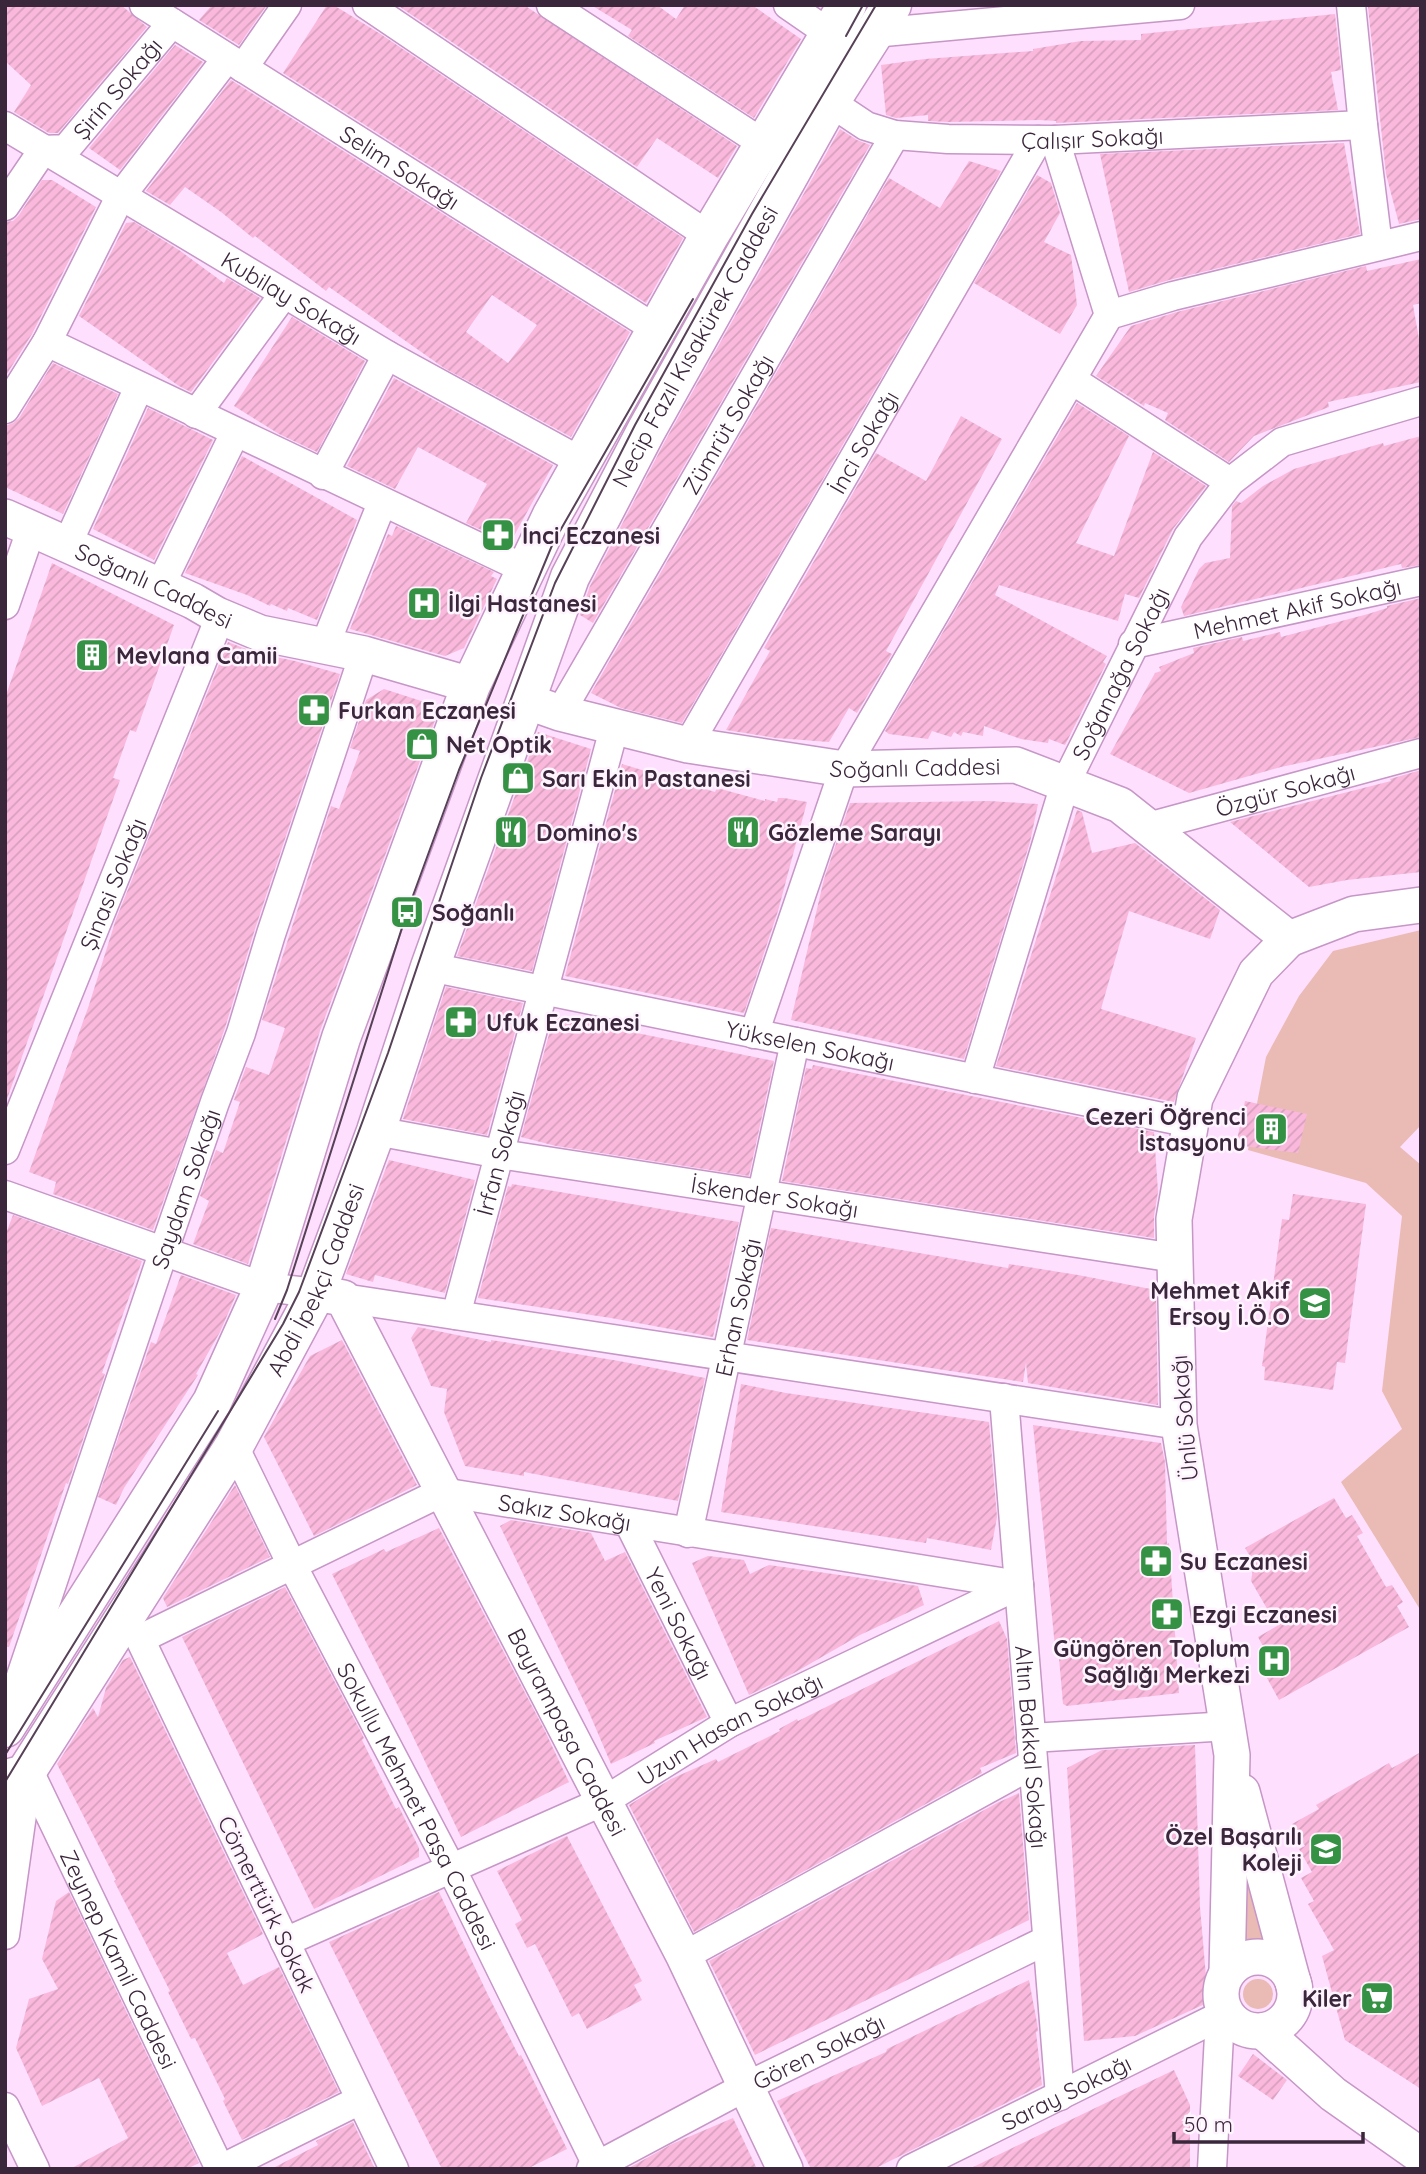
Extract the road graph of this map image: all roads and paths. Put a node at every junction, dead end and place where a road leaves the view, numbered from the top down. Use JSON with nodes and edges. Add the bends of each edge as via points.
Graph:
{"nodes":[{"id":1,"x":144,"y":5,"type":"edge"},
{"id":2,"x":287,"y":5,"type":"edge"},
{"id":3,"x":367,"y":5,"type":"edge"},
{"id":4,"x":551,"y":5,"type":"edge"},
{"id":5,"x":788,"y":5,"type":"edge"},
{"id":6,"x":1180,"y":5,"type":"edge"},
{"id":7,"x":1351,"y":5,"type":"edge"},
{"id":8,"x":883,"y":19,"type":"edge"},
{"id":9,"x":839,"y":20,"type":"edge"},
{"id":10,"x":172,"y":23,"type":"junction"},
{"id":11,"x":235,"y":63,"type":"junction"},
{"id":12,"x":830,"y":102,"type":"junction"},
{"id":13,"x":1363,"y":125,"type":"junction"},
{"id":14,"x":5,"y":127,"type":"edge"},
{"id":15,"x":895,"y":135,"type":"junction"},
{"id":16,"x":1047,"y":140,"type":"junction"},
{"id":17,"x":764,"y":144,"type":"junction"},
{"id":18,"x":43,"y":150,"type":"junction"},
{"id":19,"x":120,"y":197,"type":"junction"},
{"id":20,"x":5,"y":206,"type":"edge"},
{"id":21,"x":709,"y":236,"type":"junction"},
{"id":22,"x":1421,"y":236,"type":"edge"},
{"id":23,"x":1378,"y":246,"type":"junction"},
{"id":24,"x":284,"y":294,"type":"junction"},
{"id":25,"x":1109,"y":315,"type":"junction"},
{"id":26,"x":656,"y":329,"type":"junction"},
{"id":27,"x":47,"y":342,"type":"junction"},
{"id":28,"x":387,"y":355,"type":"junction"},
{"id":29,"x":1072,"y":380,"type":"junction"},
{"id":30,"x":139,"y":387,"type":"junction"},
{"id":31,"x":1421,"y":401,"type":"edge"},
{"id":32,"x":5,"y":409,"type":"edge"},
{"id":33,"x":197,"y":414,"type":"junction"},
{"id":34,"x":235,"y":433,"type":"junction"},
{"id":35,"x":582,"y":462,"type":"junction"},
{"id":36,"x":323,"y":475,"type":"junction"},
{"id":37,"x":1230,"y":482,"type":"junction"},
{"id":38,"x":382,"y":503,"type":"junction"},
{"id":39,"x":18,"y":524,"type":"edge"},
{"id":40,"x":67,"y":545,"type":"junction"},
{"id":41,"x":525,"y":569,"type":"junction"},
{"id":42,"x":1421,"y":581,"type":"edge"},
{"id":43,"x":160,"y":586,"type":"junction"},
{"id":44,"x":5,"y":605,"type":"edge"},
{"id":45,"x":220,"y":617,"type":"junction"},
{"id":46,"x":1133,"y":643,"type":"junction"},
{"id":47,"x":325,"y":645,"type":"junction"},
{"id":48,"x":364,"y":654,"type":"junction"},
{"id":49,"x":471,"y":685,"type":"junction"},
{"id":50,"x":543,"y":707,"type":"junction"},
{"id":51,"x":615,"y":725,"type":"junction"},
{"id":52,"x":688,"y":745,"type":"junction"},
{"id":53,"x":1421,"y":753,"type":"edge"},
{"id":54,"x":844,"y":769,"type":"junction"},
{"id":55,"x":1065,"y":784,"type":"junction"},
{"id":56,"x":1147,"y":827,"type":"junction"},
{"id":57,"x":1421,"y":905,"type":"edge"},
{"id":58,"x":1289,"y":939,"type":"junction"},
{"id":59,"x":430,"y":967,"type":"junction"},
{"id":60,"x":544,"y":991,"type":"junction"},
{"id":61,"x":754,"y":1034,"type":"junction"},
{"id":62,"x":795,"y":1042,"type":"junction"},
{"id":63,"x":975,"y":1079,"type":"junction"},
{"id":64,"x":1191,"y":1123,"type":"junction"},
{"id":65,"x":376,"y":1131,"type":"junction"},
{"id":66,"x":5,"y":1150,"type":"edge"},
{"id":67,"x":500,"y":1154,"type":"junction"},
{"id":68,"x":761,"y":1193,"type":"junction"},
{"id":69,"x":5,"y":1195,"type":"edge"},
{"id":70,"x":164,"y":1250,"type":"junction"},
{"id":71,"x":1175,"y":1258,"type":"junction"},
{"id":72,"x":264,"y":1287,"type":"junction"},
{"id":73,"x":330,"y":1295,"type":"junction"},
{"id":74,"x":456,"y":1315,"type":"junction"},
{"id":75,"x":727,"y":1356,"type":"junction"},
{"id":76,"x":1004,"y":1398,"type":"junction"},
{"id":77,"x":1179,"y":1424,"type":"junction"},
{"id":78,"x":234,"y":1446,"type":"junction"},
{"id":79,"x":442,"y":1492,"type":"junction"},
{"id":80,"x":629,"y":1523,"type":"junction"},
{"id":81,"x":688,"y":1533,"type":"junction"},
{"id":82,"x":292,"y":1565,"type":"junction"},
{"id":83,"x":1019,"y":1585,"type":"junction"},
{"id":84,"x":729,"y":1723,"type":"junction"},
{"id":85,"x":5,"y":1726,"type":"edge"},
{"id":86,"x":1230,"y":1740,"type":"junction"},
{"id":87,"x":1032,"y":1751,"type":"junction"},
{"id":88,"x":17,"y":1771,"type":"edge"},
{"id":89,"x":604,"y":1801,"type":"junction"},
{"id":90,"x":5,"y":1808,"type":"edge"},
{"id":91,"x":452,"y":1870,"type":"junction"},
{"id":92,"x":6,"y":1929,"type":"edge"},
{"id":93,"x":1047,"y":1940,"type":"junction"},
{"id":94,"x":285,"y":1942,"type":"junction"},
{"id":95,"x":684,"y":1956,"type":"junction"},
{"id":96,"x":1227,"y":1973,"type":"junction"},
{"id":97,"x":1283,"y":2009,"type":"junction"},
{"id":98,"x":1222,"y":2012,"type":"junction"},
{"id":99,"x":745,"y":2087,"type":"junction"},
{"id":100,"x":1060,"y":2096,"type":"junction"},
{"id":101,"x":360,"y":2099,"type":"junction"},
{"id":102,"x":5,"y":2107,"type":"edge"},
{"id":103,"x":1421,"y":2156,"type":"edge"},
{"id":104,"x":596,"y":2168,"type":"edge"},
{"id":105,"x":35,"y":2169,"type":"edge"},
{"id":106,"x":220,"y":2169,"type":"edge"},
{"id":107,"x":394,"y":2169,"type":"edge"},
{"id":108,"x":785,"y":2169,"type":"edge"},
{"id":109,"x":911,"y":2169,"type":"edge"},
{"id":110,"x":1212,"y":2169,"type":"edge"}],
"edges":[{"from":1,"to":10,"type":"street","name":"Selim Sokağı"},
{"from":2,"to":11,"type":"street"},
{"from":3,"to":21,"type":"street"},
{"from":4,"to":17,"type":"street"},
{"from":5,"to":9,"type":"street"},
{"from":6,"to":8,"type":"street"},
{"from":7,"to":13,"type":"street"},
{"from":8,"to":9,"type":"street"},
{"from":8,"to":12,"type":"main road","name":"Necip Fazıl Kısakürek Caddesi"},
{"from":9,"to":17,"type":"main road","name":"Necip Fazıl Kısakürek Caddesi"},
{"from":10,"to":11,"type":"street","name":"Selim Sokağı"},
{"from":10,"to":18,"type":"street","name":"Şirin Sokağı","via":[[66,149]]},
{"from":11,"to":19,"type":"street"},
{"from":11,"to":26,"type":"street","name":"Selim Sokağı"},
{"from":12,"to":15,"type":"street","name":"Çalışır Sokağı","via":[[866,126]]},
{"from":12,"to":50,"type":"main road","name":"Necip Fazıl Kısakürek Caddesi","via":[[570,578]]},
{"from":13,"to":16,"type":"street","name":"Çalışır Sokağı"},
{"from":13,"to":23,"type":"street"},
{"from":14,"to":18,"type":"street","name":"Kubilay Sokağı"},
{"from":15,"to":16,"type":"street","name":"Çalışır Sokağı"},
{"from":15,"to":50,"type":"street","name":"Zümrüt Sokağı"},
{"from":16,"to":25,"type":"street"},
{"from":16,"to":52,"type":"street","name":"İnci Sokağı"},
{"from":17,"to":21,"type":"main road","name":"Necip Fazıl Kısakürek Caddesi"},
{"from":18,"to":19,"type":"street","name":"Kubilay Sokağı"},
{"from":18,"to":20,"type":"street","name":"Şirin Sokağı"},
{"from":19,"to":24,"type":"street","name":"Kubilay Sokağı"},
{"from":19,"to":27,"type":"street"},
{"from":21,"to":26,"type":"main road","name":"Necip Fazıl Kısakürek Caddesi"},
{"from":22,"to":23,"type":"street"},
{"from":23,"to":25,"type":"street"},
{"from":24,"to":28,"type":"street","name":"Kubilay Sokağı"},
{"from":24,"to":33,"type":"street"},
{"from":25,"to":29,"type":"street"},
{"from":26,"to":35,"type":"main road","name":"Necip Fazıl Kısakürek Caddesi"},
{"from":27,"to":30,"type":"street"},
{"from":27,"to":32,"type":"street"},
{"from":28,"to":35,"type":"street","name":"Kubilay Sokağı"},
{"from":28,"to":36,"type":"street"},
{"from":29,"to":37,"type":"street"},
{"from":29,"to":54,"type":"street"},
{"from":30,"to":33,"type":"street"},
{"from":30,"to":40,"type":"street"},
{"from":31,"to":37,"type":"street","name":"Soğanağa Sokağı","via":[[1282,442]]},
{"from":33,"to":34,"type":"street"},
{"from":34,"to":36,"type":"street"},
{"from":34,"to":43,"type":"street"},
{"from":35,"to":41,"type":"main road","name":"Necip Fazıl Kısakürek Caddesi"},
{"from":36,"to":38,"type":"street"},
{"from":37,"to":46,"type":"street","name":"Soğanağa Sokağı","via":[[1188,537]]},
{"from":38,"to":41,"type":"street"},
{"from":38,"to":47,"type":"street"},
{"from":39,"to":40,"type":"street","name":"Soğanlı Caddesi"},
{"from":39,"to":44,"type":"street"},
{"from":40,"to":43,"type":"street","name":"Soğanlı Caddesi"},
{"from":41,"to":49,"type":"main road","name":"Necip Fazıl Kısakürek Caddesi"},
{"from":42,"to":46,"type":"street","name":"Mehmet Akif Sokağı"},
{"from":43,"to":45,"type":"street","name":"Soğanlı Caddesi"},
{"from":45,"to":47,"type":"street","name":"Soğanlı Caddesi","via":[[260,633]]},
{"from":45,"to":66,"type":"street","name":"Şinasi Sokağı"},
{"from":46,"to":55,"type":"street","name":"Soğanağa Sokağı"},
{"from":47,"to":48,"type":"street","name":"Soğanlı Caddesi"},
{"from":48,"to":49,"type":"street","name":"Soğanlı Caddesi"},
{"from":48,"to":70,"type":"street","name":"Saydam Sokağı","via":[[241,1033]]},
{"from":49,"to":72,"type":"main road","name":"Abdi İpekçi Caddesi","via":[[341,1038]]},
{"from":50,"to":51,"type":"street","name":"Soğanlı Caddesi"},
{"from":50,"to":59,"type":"main road","name":"Abdi İpekçi Caddesi"},
{"from":51,"to":52,"type":"street","name":"Soğanlı Caddesi"},
{"from":51,"to":60,"type":"street","name":"İrfan Sokağı"},
{"from":52,"to":54,"type":"street","name":"Soğanlı Caddesi"},
{"from":53,"to":56,"type":"street","name":"Özgür Sokağı"},
{"from":54,"to":55,"type":"street","name":"Soğanlı Caddesi","via":[[1016,765]]},
{"from":54,"to":61,"type":"street"},
{"from":55,"to":56,"type":"street","name":"Soğanlı Caddesi","via":[[1120,805]]},
{"from":55,"to":63,"type":"street","name":"Soğanağa Sokağı"},
{"from":56,"to":58,"type":"street","name":"Soğanlı Caddesi"},
{"from":57,"to":58,"type":"street","via":[[1354,914]]},
{"from":58,"to":64,"type":"street","name":"Ünlü Sokağı","via":[[1256,973],[1195,1098]]},
{"from":59,"to":60,"type":"street","name":"Yükselen Sokağı"},
{"from":59,"to":65,"type":"main road","name":"Abdi İpekçi Caddesi"},
{"from":60,"to":61,"type":"street","name":"Yükselen Sokağı"},
{"from":60,"to":67,"type":"street","name":"İrfan Sokağı"},
{"from":61,"to":62,"type":"street","name":"Yükselen Sokağı"},
{"from":62,"to":63,"type":"street","name":"Yükselen Sokağı"},
{"from":62,"to":68,"type":"street","name":"Erhan Sokağı"},
{"from":63,"to":64,"type":"street","name":"Yükselen Sokağı"},
{"from":64,"to":71,"type":"street","name":"Ünlü Sokağı","via":[[1174,1219]]},
{"from":65,"to":67,"type":"street","name":"İskender Sokağı"},
{"from":65,"to":73,"type":"main road","name":"Abdi İpekçi Caddesi"},
{"from":67,"to":68,"type":"street","name":"İskender Sokağı"},
{"from":67,"to":74,"type":"street","name":"İrfan Sokağı"},
{"from":68,"to":71,"type":"street","name":"İskender Sokağı"},
{"from":68,"to":75,"type":"street","name":"Erhan Sokağı"},
{"from":69,"to":70,"type":"street"},
{"from":70,"to":72,"type":"street"},
{"from":70,"to":85,"type":"street","name":"Saydam Sokağı"},
{"from":71,"to":77,"type":"street","name":"Ünlü Sokağı"},
{"from":72,"to":73,"type":"street"},
{"from":72,"to":85,"type":"main road","name":"Abdi İpekçi Caddesi","via":[[212,1402]]},
{"from":73,"to":74,"type":"street"},
{"from":73,"to":78,"type":"main road","name":"Abdi İpekçi Caddesi"},
{"from":73,"to":79,"type":"street","name":"Bayrampaşa Caddesi"},
{"from":74,"to":75,"type":"street"},
{"from":75,"to":76,"type":"street"},
{"from":75,"to":81,"type":"street","name":"Erhan Sokağı"},
{"from":76,"to":77,"type":"street"},
{"from":76,"to":83,"type":"street","name":"Altın Bakkal Sokağı"},
{"from":77,"to":86,"type":"street","name":"Ünlü Sokağı"},
{"from":78,"to":82,"type":"street","name":"Sokullu Mehmet Paşa Caddesi"},
{"from":78,"to":88,"type":"main road","name":"Abdi İpekçi Caddesi"},
{"from":79,"to":80,"type":"street","name":"Sakız Sokağı"},
{"from":79,"to":82,"type":"street"},
{"from":79,"to":89,"type":"street","name":"Bayrampaşa Caddesi"},
{"from":80,"to":81,"type":"street","name":"Sakız Sokağı"},
{"from":80,"to":84,"type":"street","name":"Yeni Sokağı"},
{"from":81,"to":83,"type":"street","name":"Sakız Sokağı"},
{"from":82,"to":91,"type":"street","name":"Sokullu Mehmet Paşa Caddesi"},
{"from":82,"to":94,"type":"street","name":"Cömerttürk Sokak","via":[[140,1639]]},
{"from":83,"to":84,"type":"street","name":"Uzun Hasan Sokağı"},
{"from":83,"to":87,"type":"street","name":"Altın Bakkal Sokağı"},
{"from":84,"to":89,"type":"street","name":"Uzun Hasan Sokağı"},
{"from":86,"to":87,"type":"street"},
{"from":86,"to":96,"type":"street"},
{"from":86,"to":97,"type":"street"},
{"from":87,"to":93,"type":"street","name":"Altın Bakkal Sokağı"},
{"from":87,"to":95,"type":"street"},
{"from":88,"to":90,"type":"main road","name":"Abdi İpekçi Caddesi"},
{"from":88,"to":92,"type":"street"},
{"from":88,"to":106,"type":"street","name":"Zeynep Kamil Caddesi"},
{"from":89,"to":91,"type":"street","name":"Uzun Hasan Sokağı"},
{"from":89,"to":95,"type":"street","name":"Bayrampaşa Caddesi"},
{"from":91,"to":94,"type":"street","name":"Uzun Hasan Sokağı"},
{"from":91,"to":104,"type":"street","name":"Sokullu Mehmet Paşa Caddesi"},
{"from":93,"to":99,"type":"street","name":"Gören Sokağı"},
{"from":93,"to":100,"type":"street","name":"Altın Bakkal Sokağı"},
{"from":94,"to":101,"type":"street","name":"Cömerttürk Sokak"},
{"from":95,"to":99,"type":"street","name":"Bayrampaşa Caddesi"},
{"from":96,"to":97,"type":"street","via":[[1235,1964],[1256,1957],[1280,1965],[1289,1974]]},
{"from":96,"to":98,"type":"street","via":[[1220,1996]]},
{"from":97,"to":98,"type":"street","via":[[1251,2031]]},
{"from":97,"to":103,"type":"street","via":[[1332,2094]]},
{"from":98,"to":100,"type":"street","name":"Saray Sokağı"},
{"from":98,"to":110,"type":"street"},
{"from":99,"to":104,"type":"street","name":"Gören Sokağı"},
{"from":99,"to":108,"type":"street","name":"Bayrampaşa Caddesi"},
{"from":100,"to":109,"type":"street","name":"Saray Sokağı"},
{"from":101,"to":106,"type":"street"},
{"from":101,"to":107,"type":"street","name":"Cömerttürk Sokak"},
{"from":102,"to":105,"type":"street"}]}
